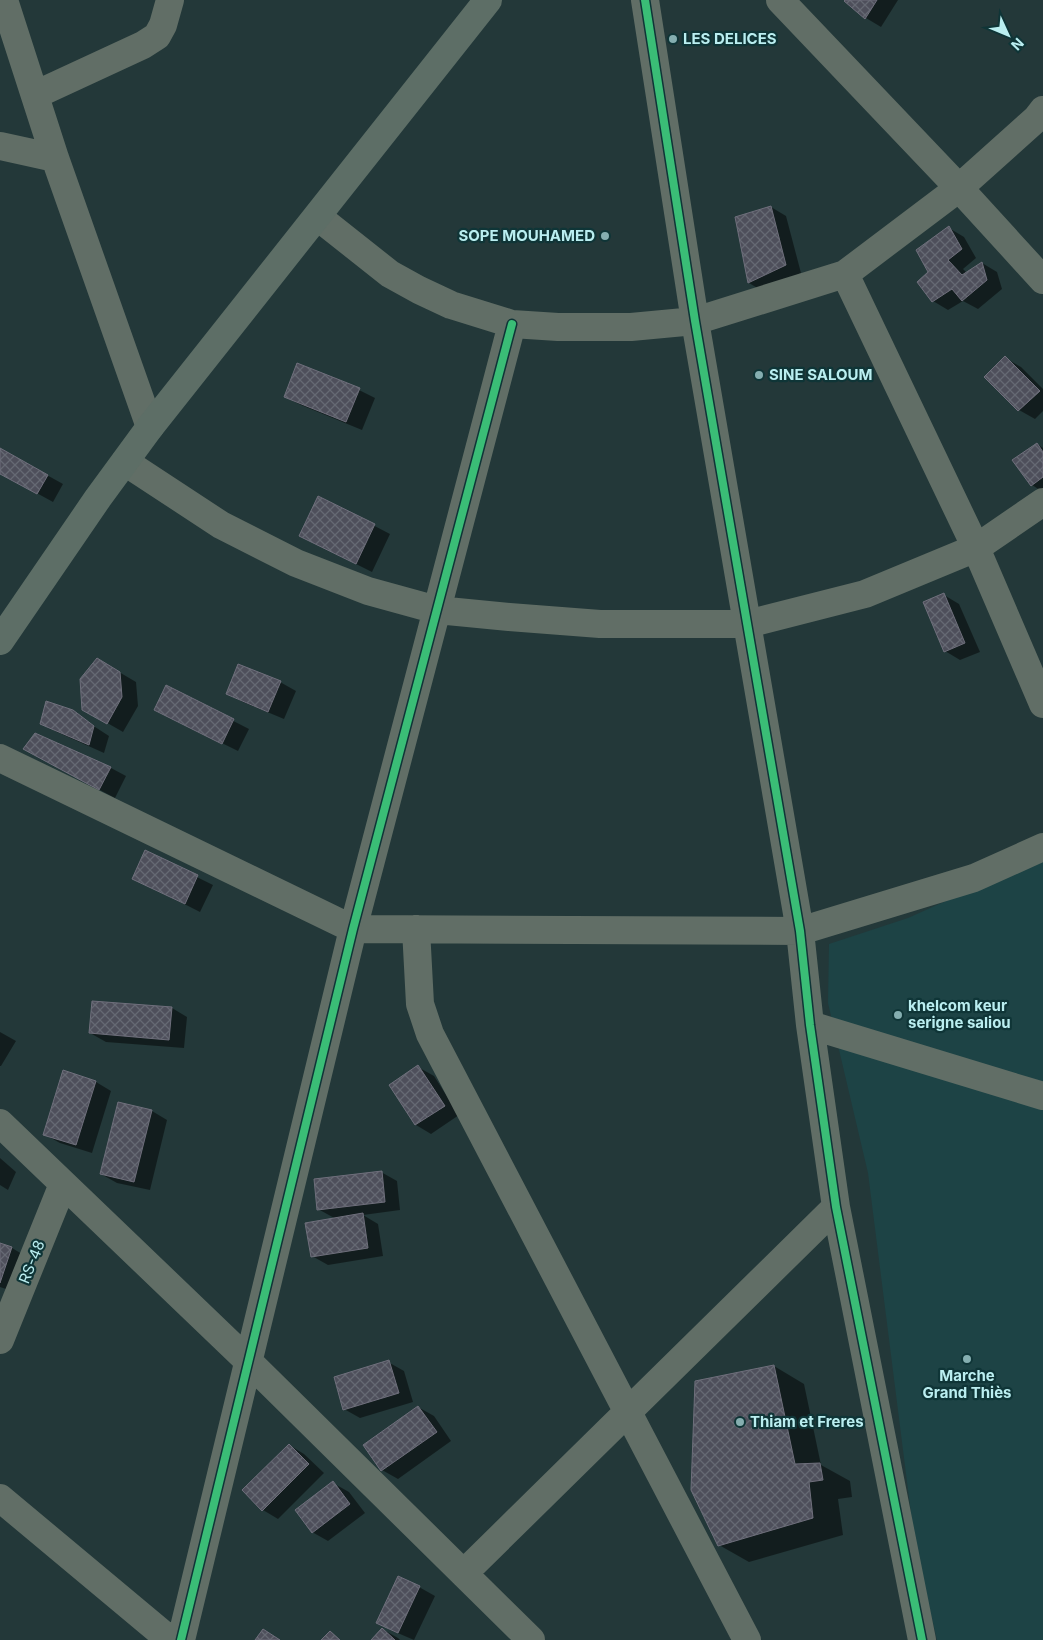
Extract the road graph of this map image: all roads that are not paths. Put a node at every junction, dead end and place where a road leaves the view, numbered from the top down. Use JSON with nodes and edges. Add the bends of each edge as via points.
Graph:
{"nodes":[{"id":1,"x":4,"y":0,"type":"edge"},
{"id":2,"x":170,"y":0,"type":"edge"},
{"id":3,"x":488,"y":0,"type":"edge"},
{"id":4,"x":645,"y":0,"type":"edge"},
{"id":5,"x":780,"y":0,"type":"edge"},
{"id":6,"x":34,"y":95,"type":"junction"},
{"id":7,"x":1043,"y":110,"type":"edge"},
{"id":8,"x":0,"y":146,"type":"edge"},
{"id":9,"x":54,"y":158,"type":"junction"},
{"id":10,"x":959,"y":188,"type":"junction"},
{"id":11,"x":318,"y":217,"type":"junction"},
{"id":12,"x":845,"y":274,"type":"junction"},
{"id":13,"x":1043,"y":280,"type":"edge"},
{"id":14,"x":694,"y":321,"type":"junction"},
{"id":15,"x":512,"y":324,"type":"junction"},
{"id":16,"x":150,"y":427,"type":"junction"},
{"id":17,"x":125,"y":462,"type":"junction"},
{"id":18,"x":1043,"y":502,"type":"edge"},
{"id":19,"x":976,"y":548,"type":"junction"},
{"id":20,"x":437,"y":610,"type":"junction"},
{"id":21,"x":747,"y":624,"type":"junction"},
{"id":22,"x":0,"y":641,"type":"edge"},
{"id":23,"x":1043,"y":704,"type":"edge"},
{"id":24,"x":0,"y":758,"type":"edge"},
{"id":25,"x":1043,"y":847,"type":"edge"},
{"id":26,"x":353,"y":929,"type":"junction"},
{"id":27,"x":416,"y":929,"type":"junction"},
{"id":28,"x":800,"y":931,"type":"junction"},
{"id":29,"x":810,"y":1025,"type":"junction"},
{"id":30,"x":1043,"y":1096,"type":"edge"},
{"id":31,"x":0,"y":1123,"type":"edge"},
{"id":32,"x":63,"y":1184,"type":"junction"},
{"id":33,"x":836,"y":1208,"type":"junction"},
{"id":34,"x":0,"y":1340,"type":"edge"},
{"id":35,"x":247,"y":1360,"type":"junction"},
{"id":36,"x":628,"y":1412,"type":"junction"},
{"id":37,"x":0,"y":1498,"type":"edge"},
{"id":38,"x":464,"y":1574,"type":"junction"},
{"id":39,"x":170,"y":1640,"type":"edge"},
{"id":40,"x":181,"y":1640,"type":"edge"},
{"id":41,"x":531,"y":1640,"type":"edge"},
{"id":42,"x":747,"y":1640,"type":"edge"},
{"id":43,"x":922,"y":1640,"type":"edge"}],
"edges":[{"from":1,"to":6,"type":"street"},
{"from":2,"to":6,"type":"street","via":[[163,25],[156,36]]},
{"from":3,"to":11,"type":"main road"},
{"from":4,"to":14,"type":"street"},
{"from":5,"to":10,"type":"street"},
{"from":6,"to":9,"type":"street"},
{"from":7,"to":10,"type":"street"},
{"from":8,"to":9,"type":"street"},
{"from":9,"to":16,"type":"street"},
{"from":10,"to":12,"type":"street"},
{"from":10,"to":13,"type":"street"},
{"from":11,"to":15,"type":"street","via":[[390,274],[419,290],[451,306]]},
{"from":11,"to":16,"type":"main road"},
{"from":12,"to":14,"type":"street"},
{"from":12,"to":19,"type":"street"},
{"from":14,"to":15,"type":"street","via":[[631,327]]},
{"from":14,"to":21,"type":"street"},
{"from":15,"to":20,"type":"street"},
{"from":16,"to":17,"type":"main road"},
{"from":17,"to":20,"type":"street","via":[[221,525],[296,563],[368,591]]},
{"from":17,"to":22,"type":"main road"},
{"from":18,"to":19,"type":"street"},
{"from":19,"to":21,"type":"street","via":[[864,594]]},
{"from":19,"to":23,"type":"street"},
{"from":20,"to":21,"type":"street","via":[[600,624]]},
{"from":20,"to":26,"type":"street"},
{"from":21,"to":28,"type":"street"},
{"from":24,"to":26,"type":"street"},
{"from":25,"to":28,"type":"street","via":[[974,878]]},
{"from":26,"to":27,"type":"street"},
{"from":26,"to":35,"type":"street"},
{"from":27,"to":28,"type":"street"},
{"from":27,"to":36,"type":"street","via":[[420,1004],[430,1034]]},
{"from":28,"to":29,"type":"street"},
{"from":29,"to":30,"type":"street"},
{"from":29,"to":33,"type":"street"},
{"from":31,"to":32,"type":"street"},
{"from":32,"to":34,"type":"street","name":"RS-48"},
{"from":32,"to":35,"type":"street"},
{"from":33,"to":36,"type":"street"},
{"from":33,"to":43,"type":"street"},
{"from":35,"to":38,"type":"street"},
{"from":35,"to":40,"type":"street"},
{"from":36,"to":38,"type":"street"},
{"from":36,"to":42,"type":"street"},
{"from":37,"to":39,"type":"street"},
{"from":38,"to":41,"type":"street"}]}
